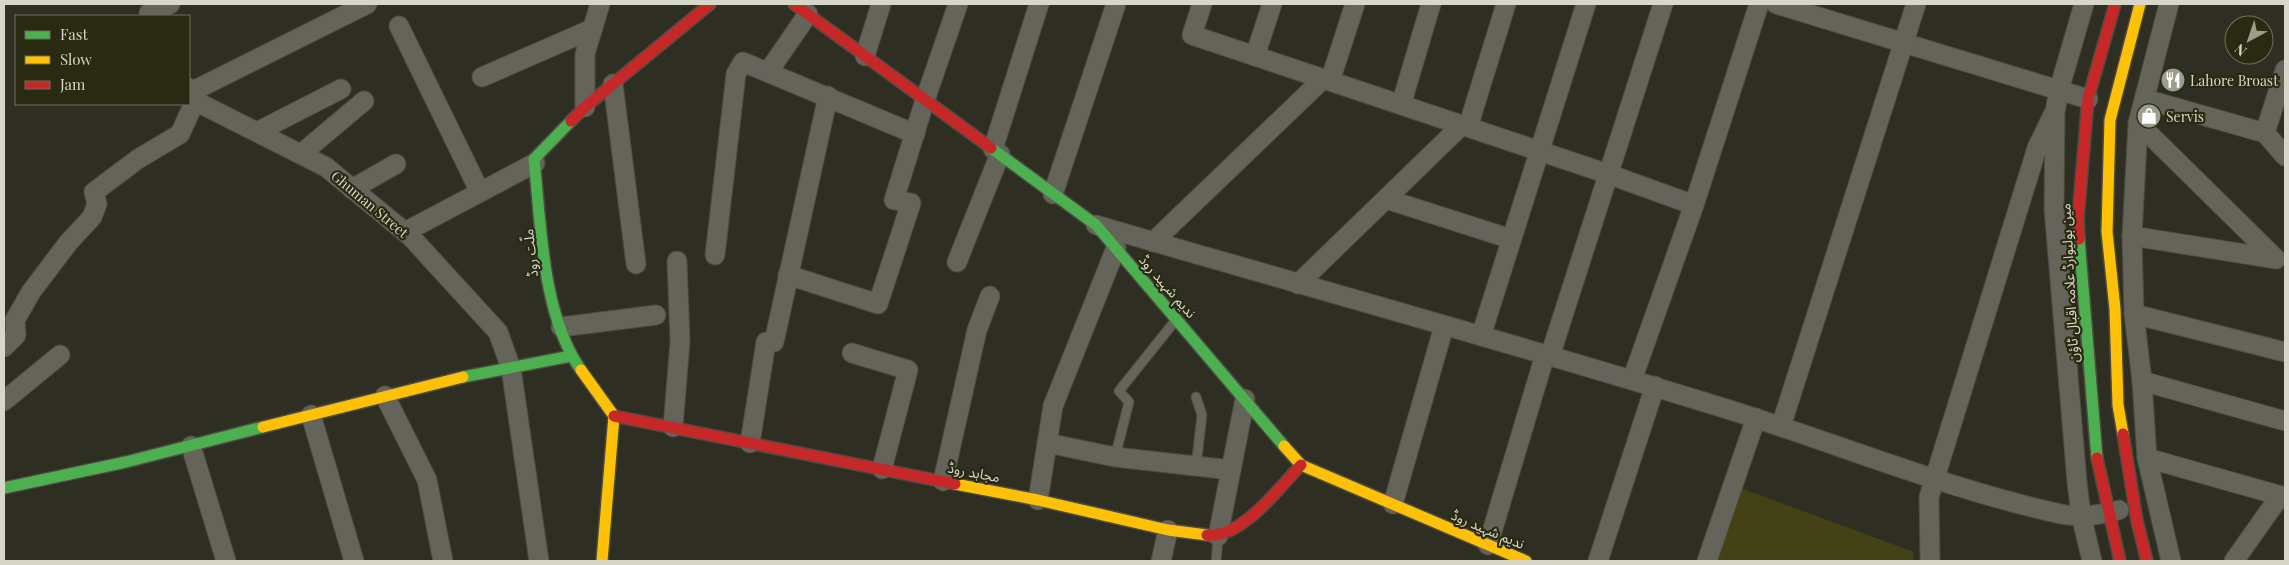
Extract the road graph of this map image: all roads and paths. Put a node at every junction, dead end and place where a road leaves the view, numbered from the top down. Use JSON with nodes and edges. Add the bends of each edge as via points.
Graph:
{"nodes":[{"id":1,"x":170,"y":4,"type":"edge"},
{"id":2,"x":367,"y":4,"type":"edge"},
{"id":3,"x":600,"y":4,"type":"edge"},
{"id":4,"x":710,"y":4,"type":"edge"},
{"id":5,"x":881,"y":4,"type":"edge"},
{"id":6,"x":958,"y":4,"type":"edge"},
{"id":7,"x":1039,"y":4,"type":"edge"},
{"id":8,"x":1116,"y":4,"type":"edge"},
{"id":9,"x":1202,"y":4,"type":"edge"},
{"id":10,"x":1272,"y":4,"type":"edge"},
{"id":11,"x":1355,"y":4,"type":"edge"},
{"id":12,"x":1432,"y":4,"type":"edge"},
{"id":13,"x":1506,"y":4,"type":"edge"},
{"id":14,"x":1586,"y":4,"type":"edge"},
{"id":15,"x":1663,"y":4,"type":"edge"},
{"id":16,"x":1759,"y":4,"type":"edge"},
{"id":17,"x":1776,"y":4,"type":"edge"},
{"id":18,"x":1916,"y":4,"type":"edge"},
{"id":19,"x":2084,"y":4,"type":"edge"},
{"id":20,"x":2115,"y":4,"type":"edge"},
{"id":21,"x":2140,"y":4,"type":"edge"},
{"id":22,"x":2168,"y":4,"type":"edge"},
{"id":23,"x":799,"y":7,"type":"edge"},
{"id":24,"x":148,"y":11,"type":"edge"},
{"id":25,"x":399,"y":26,"type":"dead end"},
{"id":26,"x":592,"y":29,"type":"junction"},
{"id":27,"x":1904,"y":42,"type":"junction"},
{"id":28,"x":865,"y":56,"type":"junction"},
{"id":29,"x":1255,"y":56,"type":"junction"},
{"id":30,"x":2285,"y":70,"type":"edge"},
{"id":31,"x":768,"y":72,"type":"junction"},
{"id":32,"x":482,"y":77,"type":"dead end"},
{"id":33,"x":1326,"y":80,"type":"junction"},
{"id":34,"x":613,"y":84,"type":"junction"},
{"id":35,"x":341,"y":89,"type":"dead end"},
{"id":36,"x":2059,"y":90,"type":"junction"},
{"id":37,"x":192,"y":94,"type":"edge"},
{"id":38,"x":828,"y":96,"type":"junction"},
{"id":39,"x":2088,"y":99,"type":"junction"},
{"id":40,"x":2146,"y":99,"type":"junction"},
{"id":41,"x":925,"y":100,"type":"junction"},
{"id":42,"x":364,"y":101,"type":"dead end"},
{"id":43,"x":189,"y":105,"type":"edge"},
{"id":44,"x":1401,"y":105,"type":"junction"},
{"id":45,"x":585,"y":107,"type":"junction"},
{"id":46,"x":2055,"y":112,"type":"junction"},
{"id":47,"x":2138,"y":123,"type":"junction"},
{"id":48,"x":1465,"y":126,"type":"junction"},
{"id":49,"x":257,"y":132,"type":"junction"},
{"id":50,"x":2265,"y":133,"type":"junction"},
{"id":51,"x":915,"y":134,"type":"junction"},
{"id":52,"x":1539,"y":151,"type":"junction"},
{"id":53,"x":996,"y":152,"type":"junction"},
{"id":54,"x":301,"y":154,"type":"junction"},
{"id":55,"x":2285,"y":156,"type":"edge"},
{"id":56,"x":534,"y":163,"type":"junction"},
{"id":57,"x":396,"y":164,"type":"dead end"},
{"id":58,"x":1608,"y":174,"type":"junction"},
{"id":59,"x":352,"y":189,"type":"junction"},
{"id":60,"x":480,"y":192,"type":"junction"},
{"id":61,"x":1053,"y":194,"type":"junction"},
{"id":62,"x":1386,"y":199,"type":"junction"},
{"id":63,"x":1694,"y":205,"type":"junction"},
{"id":64,"x":1096,"y":225,"type":"junction"},
{"id":65,"x":405,"y":232,"type":"junction"},
{"id":66,"x":2132,"y":236,"type":"junction"},
{"id":67,"x":1511,"y":239,"type":"junction"},
{"id":68,"x":1153,"y":242,"type":"junction"},
{"id":69,"x":1116,"y":248,"type":"junction"},
{"id":70,"x":715,"y":255,"type":"dead end"},
{"id":71,"x":677,"y":261,"type":"dead end"},
{"id":72,"x":957,"y":262,"type":"dead end"},
{"id":73,"x":2280,"y":262,"type":"edge"},
{"id":74,"x":636,"y":264,"type":"dead end"},
{"id":75,"x":788,"y":276,"type":"junction"},
{"id":76,"x":1298,"y":284,"type":"junction"},
{"id":77,"x":990,"y":296,"type":"dead end"},
{"id":78,"x":2134,"y":314,"type":"junction"},
{"id":79,"x":656,"y":315,"type":"dead end"},
{"id":80,"x":1176,"y":319,"type":"junction"},
{"id":81,"x":1444,"y":326,"type":"junction"},
{"id":82,"x":561,"y":327,"type":"junction"},
{"id":83,"x":1481,"y":336,"type":"junction"},
{"id":84,"x":4,"y":347,"type":"edge"},
{"id":85,"x":2285,"y":352,"type":"edge"},
{"id":86,"x":852,"y":353,"type":"dead end"},
{"id":87,"x":60,"y":355,"type":"dead end"},
{"id":88,"x":1548,"y":355,"type":"junction"},
{"id":89,"x":571,"y":356,"type":"junction"},
{"id":90,"x":511,"y":368,"type":"junction"},
{"id":91,"x":1632,"y":380,"type":"junction"},
{"id":92,"x":2142,"y":382,"type":"junction"},
{"id":93,"x":1654,"y":386,"type":"junction"},
{"id":94,"x":385,"y":396,"type":"junction"},
{"id":95,"x":1196,"y":397,"type":"dead end"},
{"id":96,"x":1245,"y":399,"type":"junction"},
{"id":97,"x":4,"y":401,"type":"edge"},
{"id":98,"x":311,"y":415,"type":"junction"},
{"id":99,"x":614,"y":416,"type":"junction"},
{"id":100,"x":1756,"y":418,"type":"junction"},
{"id":101,"x":2285,"y":421,"type":"edge"},
{"id":102,"x":1781,"y":426,"type":"junction"},
{"id":103,"x":672,"y":427,"type":"junction"},
{"id":104,"x":750,"y":443,"type":"junction"},
{"id":105,"x":1047,"y":443,"type":"junction"},
{"id":106,"x":191,"y":446,"type":"junction"},
{"id":107,"x":1115,"y":457,"type":"junction"},
{"id":108,"x":2147,"y":458,"type":"junction"},
{"id":109,"x":1301,"y":465,"type":"junction"},
{"id":110,"x":1196,"y":466,"type":"junction"},
{"id":111,"x":882,"y":469,"type":"junction"},
{"id":112,"x":1231,"y":470,"type":"junction"},
{"id":113,"x":1935,"y":479,"type":"junction"},
{"id":114,"x":943,"y":481,"type":"junction"},
{"id":115,"x":4,"y":488,"type":"edge"},
{"id":116,"x":2283,"y":496,"type":"edge"},
{"id":117,"x":1038,"y":500,"type":"junction"},
{"id":118,"x":1393,"y":504,"type":"junction"},
{"id":119,"x":2134,"y":505,"type":"junction"},
{"id":120,"x":2108,"y":513,"type":"junction"},
{"id":121,"x":2081,"y":516,"type":"junction"},
{"id":122,"x":1168,"y":530,"type":"junction"},
{"id":123,"x":1218,"y":536,"type":"junction"},
{"id":124,"x":1488,"y":545,"type":"junction"},
{"id":125,"x":226,"y":561,"type":"edge"},
{"id":126,"x":354,"y":561,"type":"edge"},
{"id":127,"x":443,"y":561,"type":"edge"},
{"id":128,"x":538,"y":561,"type":"edge"},
{"id":129,"x":602,"y":561,"type":"edge"},
{"id":130,"x":1161,"y":561,"type":"edge"},
{"id":131,"x":1216,"y":561,"type":"edge"},
{"id":132,"x":1526,"y":561,"type":"edge"},
{"id":133,"x":1598,"y":561,"type":"edge"},
{"id":134,"x":1707,"y":561,"type":"edge"},
{"id":135,"x":1930,"y":561,"type":"edge"},
{"id":136,"x":2092,"y":561,"type":"edge"},
{"id":137,"x":2120,"y":561,"type":"edge"},
{"id":138,"x":2148,"y":561,"type":"edge"},
{"id":139,"x":2171,"y":561,"type":"edge"},
{"id":140,"x":2234,"y":561,"type":"edge"}],
"edges":[{"from":1,"to":24,"type":"street"},
{"from":2,"to":37,"type":"street"},
{"from":3,"to":26,"type":"street"},
{"from":4,"to":34,"type":"street"},
{"from":5,"to":28,"type":"street"},
{"from":6,"to":41,"type":"street"},
{"from":7,"to":53,"type":"street"},
{"from":8,"to":61,"type":"street"},
{"from":9,"to":29,"type":"street","via":[[1192,35]]},
{"from":10,"to":29,"type":"street"},
{"from":11,"to":33,"type":"street"},
{"from":12,"to":44,"type":"street"},
{"from":13,"to":48,"type":"street"},
{"from":14,"to":52,"type":"street"},
{"from":15,"to":58,"type":"street"},
{"from":16,"to":63,"type":"street"},
{"from":17,"to":27,"type":"street"},
{"from":18,"to":27,"type":"street"},
{"from":19,"to":36,"type":"street"},
{"from":20,"to":39,"type":"street","name":"مین بولیوارڈ علامہ اقبال ٹاؤن"},
{"from":21,"to":119,"type":"street","via":[[2110,120],[2107,232],[2115,309],[2118,405]]},
{"from":22,"to":40,"type":"street"},
{"from":23,"to":28,"type":"street","name":"ندیم شہید روڈ"},
{"from":23,"to":31,"type":"street"},
{"from":25,"to":60,"type":"street"},
{"from":26,"to":32,"type":"street"},
{"from":26,"to":45,"type":"street","via":[[585,54]]},
{"from":27,"to":36,"type":"street"},
{"from":27,"to":102,"type":"street"},
{"from":28,"to":41,"type":"street","name":"ندیم شہید روڈ"},
{"from":29,"to":33,"type":"street"},
{"from":30,"to":50,"type":"street"},
{"from":31,"to":38,"type":"street"},
{"from":31,"to":70,"type":"street","via":[[743,62],[736,74]]},
{"from":33,"to":44,"type":"street"},
{"from":33,"to":68,"type":"street"},
{"from":34,"to":45,"type":"street"},
{"from":34,"to":74,"type":"street"},
{"from":35,"to":49,"type":"street"},
{"from":36,"to":39,"type":"street"},
{"from":36,"to":46,"type":"street"},
{"from":37,"to":49,"type":"street","name":"Ghuman Street"},
{"from":38,"to":51,"type":"street"},
{"from":38,"to":75,"type":"street"},
{"from":39,"to":120,"type":"street","name":"مین بولیوارڈ علامہ اقبال ٹاؤن","via":[[2078,218],[2097,462]]},
{"from":40,"to":47,"type":"street"},
{"from":40,"to":50,"type":"street"},
{"from":41,"to":51,"type":"street"},
{"from":41,"to":53,"type":"street","name":"ندیم شہید روڈ"},
{"from":42,"to":54,"type":"street"},
{"from":43,"to":84,"type":"street","via":[[180,134],[138,159],[94,192],[97,204],[92,218],[68,243],[31,292],[15,320],[16,335]]},
{"from":44,"to":48,"type":"street"},
{"from":45,"to":56,"type":"street","via":[[534,159]]},
{"from":46,"to":113,"type":"street","via":[[2037,148]]},
{"from":46,"to":121,"type":"street","via":[[2054,209]]},
{"from":47,"to":66,"type":"street"},
{"from":47,"to":73,"type":"street"},
{"from":48,"to":52,"type":"street"},
{"from":48,"to":62,"type":"street"},
{"from":49,"to":54,"type":"street","name":"Ghuman Street"},
{"from":50,"to":55,"type":"street"},
{"from":51,"to":75,"type":"street","via":[[894,200],[911,203],[878,304]]},
{"from":52,"to":58,"type":"street"},
{"from":52,"to":67,"type":"street"},
{"from":53,"to":61,"type":"street","name":"ندیم شہید روڈ"},
{"from":53,"to":72,"type":"street"},
{"from":54,"to":59,"type":"street","name":"Ghuman Street","via":[[326,167]]},
{"from":56,"to":60,"type":"street"},
{"from":56,"to":82,"type":"street","name":"ملّت روڈ","via":[[549,294]]},
{"from":57,"to":59,"type":"street"},
{"from":58,"to":63,"type":"street"},
{"from":58,"to":88,"type":"street"},
{"from":59,"to":65,"type":"street","name":"Ghuman Street"},
{"from":60,"to":65,"type":"street"},
{"from":61,"to":64,"type":"street","name":"ندیم شہید روڈ"},
{"from":62,"to":67,"type":"street"},
{"from":62,"to":76,"type":"street"},
{"from":63,"to":91,"type":"street"},
{"from":64,"to":68,"type":"street"},
{"from":64,"to":69,"type":"street","name":"ندیم شہید روڈ"},
{"from":65,"to":90,"type":"street","name":"Ghuman Street","via":[[498,332]]},
{"from":66,"to":73,"type":"street"},
{"from":66,"to":78,"type":"street"},
{"from":67,"to":83,"type":"street"},
{"from":68,"to":76,"type":"street"},
{"from":69,"to":80,"type":"street","name":"ندیم شہید روڈ"},
{"from":69,"to":105,"type":"street","via":[[1053,406]]},
{"from":71,"to":103,"type":"street","via":[[680,342]]},
{"from":75,"to":104,"type":"street","via":[[774,342],[766,342]]},
{"from":76,"to":81,"type":"street"},
{"from":77,"to":114,"type":"street","via":[[977,330]]},
{"from":78,"to":85,"type":"street"},
{"from":78,"to":92,"type":"street"},
{"from":79,"to":82,"type":"street"},
{"from":80,"to":96,"type":"street","name":"ندیم شہید روڈ"},
{"from":80,"to":107,"type":"lane","via":[[1119,390],[1129,402]]},
{"from":81,"to":83,"type":"street"},
{"from":81,"to":118,"type":"street"},
{"from":82,"to":89,"type":"street","name":"ملّت روڈ"},
{"from":83,"to":88,"type":"street"},
{"from":86,"to":111,"type":"street","via":[[908,370]]},
{"from":87,"to":97,"type":"street"},
{"from":88,"to":91,"type":"street"},
{"from":88,"to":124,"type":"street"},
{"from":89,"to":90,"type":"street"},
{"from":89,"to":99,"type":"street","name":"ملّت روڈ"},
{"from":90,"to":94,"type":"street"},
{"from":90,"to":128,"type":"street","name":"Ghuman Street"},
{"from":91,"to":93,"type":"street"},
{"from":92,"to":101,"type":"street"},
{"from":92,"to":108,"type":"street"},
{"from":93,"to":100,"type":"street"},
{"from":93,"to":133,"type":"street"},
{"from":94,"to":98,"type":"street"},
{"from":94,"to":127,"type":"street","via":[[427,480]]},
{"from":95,"to":110,"type":"lane","via":[[1202,415]]},
{"from":96,"to":109,"type":"street","name":"ندیم شہید روڈ"},
{"from":96,"to":112,"type":"street"},
{"from":98,"to":106,"type":"street"},
{"from":98,"to":126,"type":"street"},
{"from":99,"to":103,"type":"street","name":"مجاہد روڈ"},
{"from":99,"to":129,"type":"street"},
{"from":100,"to":102,"type":"street"},
{"from":100,"to":134,"type":"street"},
{"from":102,"to":113,"type":"street"},
{"from":103,"to":104,"type":"street","name":"مجاہد روڈ"},
{"from":104,"to":111,"type":"street","name":"مجاہد روڈ"},
{"from":105,"to":107,"type":"street"},
{"from":105,"to":117,"type":"street"},
{"from":106,"to":115,"type":"street"},
{"from":106,"to":125,"type":"street"},
{"from":107,"to":110,"type":"street"},
{"from":108,"to":116,"type":"street"},
{"from":108,"to":139,"type":"street"},
{"from":109,"to":118,"type":"street","name":"ندیم شہید روڈ"},
{"from":109,"to":123,"type":"street","via":[[1253,516]]},
{"from":110,"to":112,"type":"street"},
{"from":111,"to":114,"type":"street","name":"مجاہد روڈ"},
{"from":112,"to":123,"type":"street"},
{"from":113,"to":121,"type":"street","via":[[2064,515]]},
{"from":113,"to":135,"type":"street","via":[[1929,497]]},
{"from":114,"to":117,"type":"street","name":"مجاہد روڈ"},
{"from":116,"to":140,"type":"street"},
{"from":117,"to":122,"type":"street","name":"مجاہد روڈ"},
{"from":118,"to":124,"type":"street","name":"ندیم شہید روڈ"},
{"from":119,"to":120,"type":"street"},
{"from":119,"to":138,"type":"street"},
{"from":120,"to":121,"type":"street"},
{"from":120,"to":137,"type":"street","name":"مین بولیوارڈ علامہ اقبال ٹاؤن"},
{"from":121,"to":136,"type":"street"},
{"from":122,"to":123,"type":"street","name":"مجاہد روڈ"},
{"from":122,"to":130,"type":"street"},
{"from":123,"to":131,"type":"lane"},
{"from":124,"to":132,"type":"street","name":"ندیم شہید روڈ"}]}
